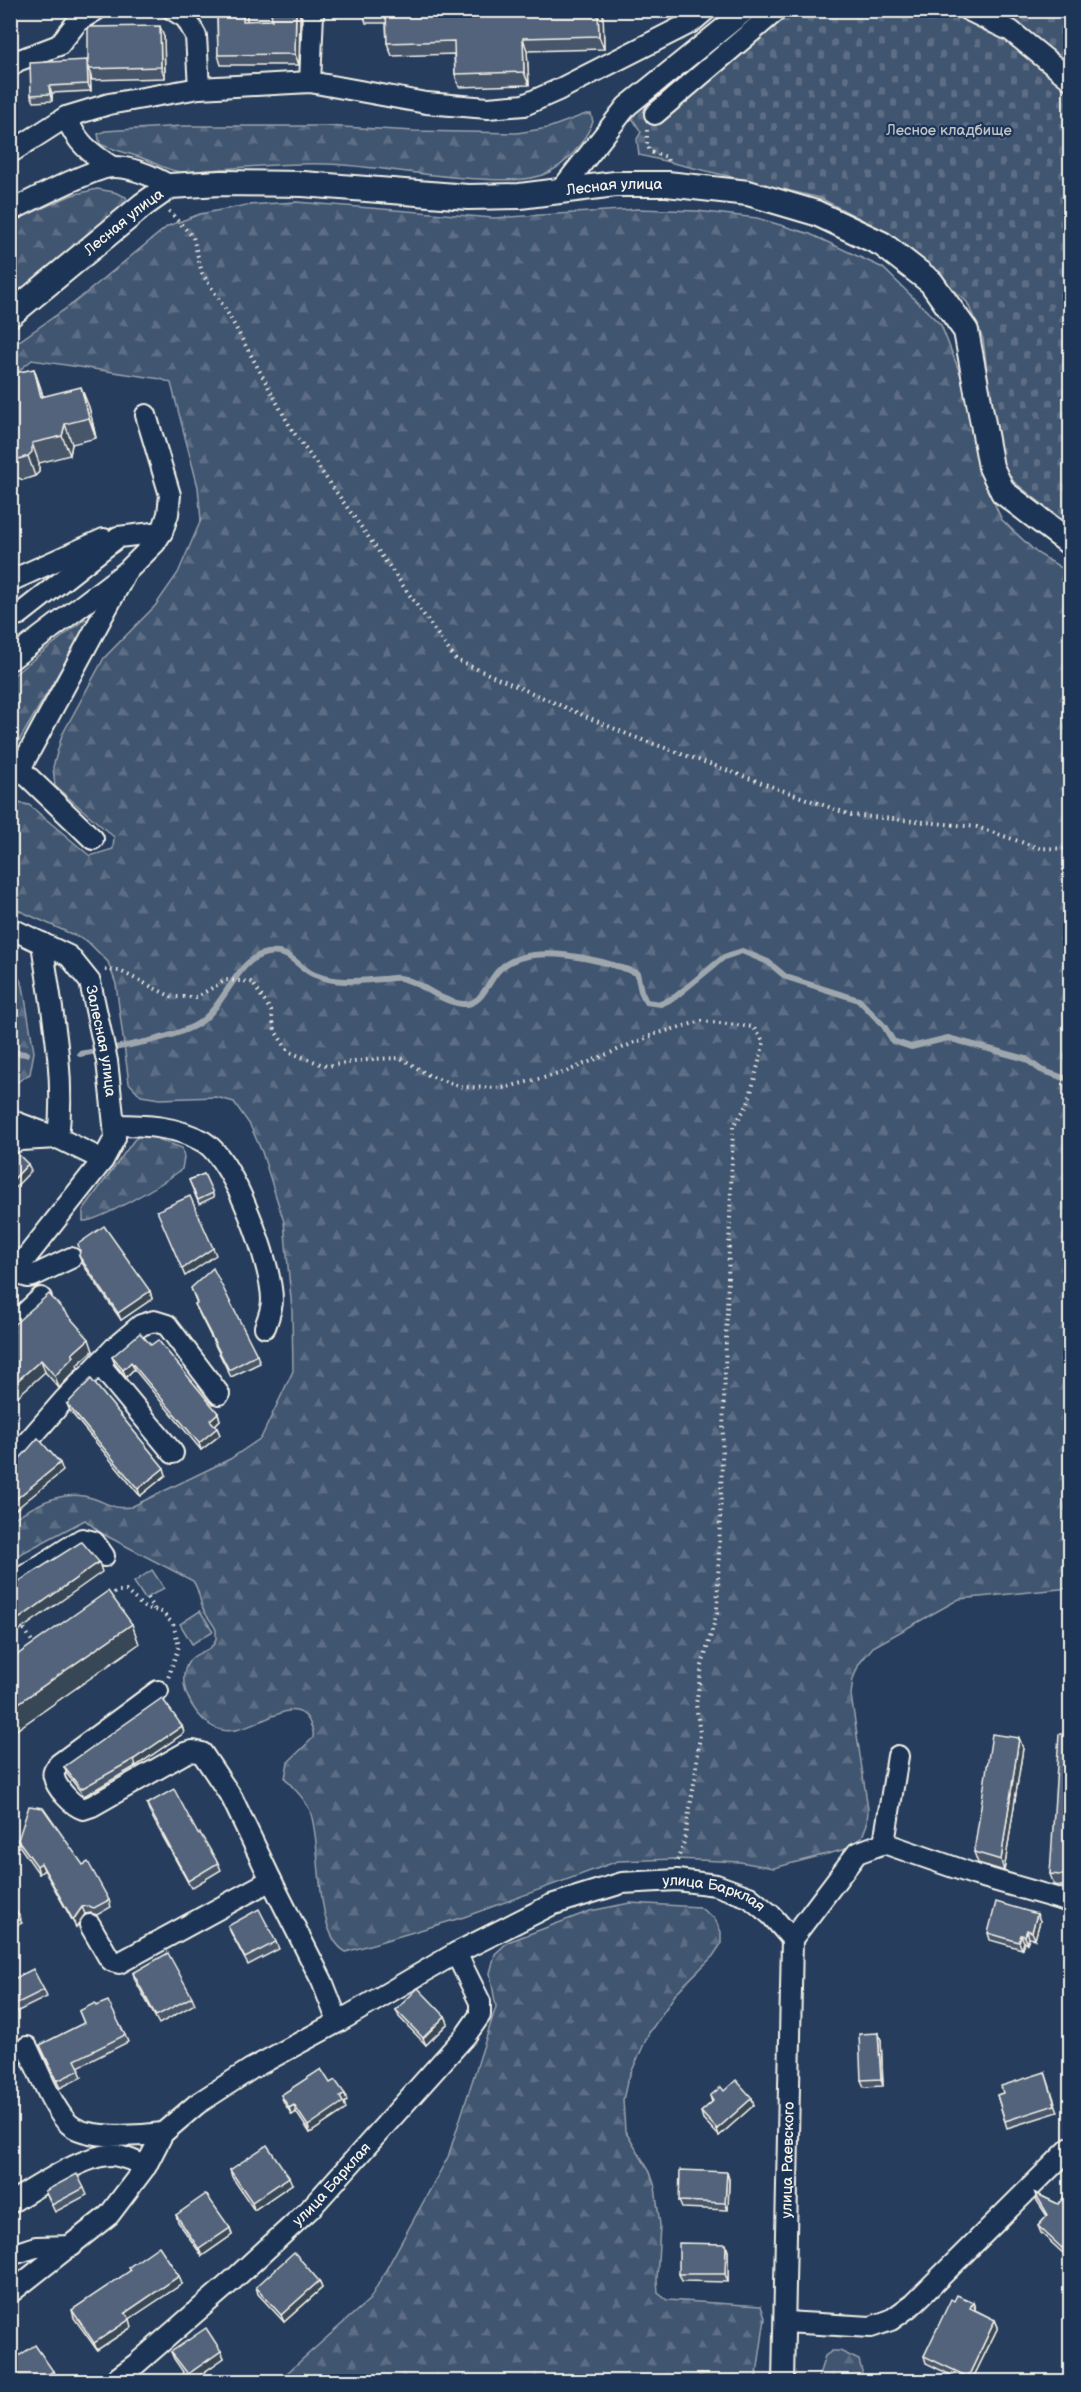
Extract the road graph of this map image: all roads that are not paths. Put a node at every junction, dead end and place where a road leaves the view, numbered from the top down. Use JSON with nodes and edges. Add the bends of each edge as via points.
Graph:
{"nodes":[{"id":1,"x":96,"y":10,"type":"edge"},
{"id":2,"x":173,"y":10,"type":"edge"},
{"id":3,"x":310,"y":10,"type":"edge"},
{"id":4,"x":706,"y":10,"type":"edge"},
{"id":5,"x":746,"y":10,"type":"edge"},
{"id":6,"x":777,"y":10,"type":"edge"},
{"id":7,"x":968,"y":10,"type":"edge"},
{"id":8,"x":10,"y":67,"type":"edge"},
{"id":9,"x":1071,"y":79,"type":"edge"},
{"id":10,"x":310,"y":82,"type":"junction"},
{"id":11,"x":199,"y":88,"type":"junction"},
{"id":12,"x":655,"y":114,"type":"road end"},
{"id":13,"x":66,"y":117,"type":"junction"},
{"id":14,"x":10,"y":153,"type":"edge"},
{"id":15,"x":112,"y":167,"type":"junction"},
{"id":16,"x":561,"y":190,"type":"junction"},
{"id":17,"x":163,"y":191,"type":"junction"},
{"id":18,"x":10,"y":210,"type":"edge"},
{"id":19,"x":10,"y":315,"type":"edge"},
{"id":20,"x":146,"y":415,"type":"dead end"},
{"id":21,"x":162,"y":532,"type":"junction"},
{"id":22,"x":118,"y":537,"type":"junction"},
{"id":23,"x":1071,"y":543,"type":"edge"},
{"id":24,"x":128,"y":571,"type":"junction"},
{"id":25,"x":10,"y":581,"type":"edge"},
{"id":26,"x":10,"y":617,"type":"edge"},
{"id":27,"x":10,"y":660,"type":"edge"},
{"id":28,"x":15,"y":772,"type":"edge"},
{"id":29,"x":93,"y":839,"type":"dead end"},
{"id":30,"x":10,"y":928,"type":"edge"},
{"id":31,"x":42,"y":943,"type":"junction"},
{"id":32,"x":10,"y":1120,"type":"edge"},
{"id":33,"x":114,"y":1125,"type":"junction"},
{"id":34,"x":58,"y":1138,"type":"junction"},
{"id":35,"x":10,"y":1143,"type":"edge"},
{"id":36,"x":104,"y":1160,"type":"junction"},
{"id":37,"x":71,"y":1258,"type":"dead end"},
{"id":38,"x":13,"y":1276,"type":"edge"},
{"id":39,"x":41,"y":1298,"type":"edge"},
{"id":40,"x":10,"y":1327,"type":"edge"},
{"id":41,"x":265,"y":1327,"type":"dead end"},
{"id":42,"x":100,"y":1365,"type":"junction"},
{"id":43,"x":219,"y":1394,"type":"dead end"},
{"id":44,"x":173,"y":1453,"type":"dead end"},
{"id":45,"x":10,"y":1461,"type":"edge"},
{"id":46,"x":104,"y":1556,"type":"dead end"},
{"id":47,"x":10,"y":1585,"type":"edge"},
{"id":48,"x":158,"y":1691,"type":"road end"},
{"id":49,"x":898,"y":1756,"type":"dead end"},
{"id":50,"x":884,"y":1843,"type":"junction"},
{"id":51,"x":271,"y":1880,"type":"junction"},
{"id":52,"x":1071,"y":1902,"type":"edge"},
{"id":53,"x":90,"y":1925,"type":"dead end"},
{"id":54,"x":792,"y":1939,"type":"junction"},
{"id":55,"x":456,"y":1953,"type":"junction"},
{"id":56,"x":338,"y":2022,"type":"junction"},
{"id":57,"x":27,"y":2047,"type":"dead end"},
{"id":58,"x":163,"y":2133,"type":"junction"},
{"id":59,"x":1071,"y":2148,"type":"edge"},
{"id":60,"x":146,"y":2166,"type":"junction"},
{"id":61,"x":10,"y":2203,"type":"edge"},
{"id":62,"x":72,"y":2246,"type":"junction"},
{"id":63,"x":10,"y":2255,"type":"edge"},
{"id":64,"x":10,"y":2293,"type":"edge"},
{"id":65,"x":785,"y":2322,"type":"junction"},
{"id":66,"x":112,"y":2382,"type":"edge"},
{"id":67,"x":783,"y":2382,"type":"edge"}],
"edges":[{"from":1,"to":8,"type":"street","via":[[78,21],[59,45],[16,61]]},
{"from":2,"to":11,"type":"street","via":[[186,18],[195,36]]},
{"from":3,"to":10,"type":"street"},
{"from":4,"to":10,"type":"street","via":[[692,22],[524,105],[488,108],[426,103]]},
{"from":5,"to":16,"type":"street","via":[[627,106]]},
{"from":6,"to":12,"type":"street"},
{"from":7,"to":9,"type":"street","via":[[1011,32]]},
{"from":10,"to":11,"type":"street"},
{"from":11,"to":13,"type":"street","via":[[109,104]]},
{"from":13,"to":14,"type":"street"},
{"from":13,"to":15,"type":"street","via":[[73,134],[89,152]]},
{"from":15,"to":17,"type":"street","via":[[149,174]]},
{"from":15,"to":18,"type":"street"},
{"from":16,"to":17,"type":"main road","name":"Лесная улица","via":[[468,197],[303,184],[220,183]]},
{"from":16,"to":23,"type":"main road","name":"Лесная улица","via":[[667,184],[748,193],[816,213],[882,244],[931,282],[966,331],[991,466],[1003,492]]},
{"from":17,"to":19,"type":"main road","name":"Лесная улица"},
{"from":20,"to":21,"type":"street","via":[[170,495]]},
{"from":21,"to":22,"type":"street"},
{"from":21,"to":24,"type":"street"},
{"from":22,"to":25,"type":"street","via":[[100,540]]},
{"from":22,"to":26,"type":"street","via":[[20,614]]},
{"from":24,"to":27,"type":"street"},
{"from":24,"to":28,"type":"street"},
{"from":28,"to":29,"type":"street"},
{"from":30,"to":31,"type":"street","name":"Залесная улица"},
{"from":31,"to":33,"type":"street","name":"Залесная улица","via":[[69,956],[90,982],[107,1061]]},
{"from":31,"to":34,"type":"street","via":[[61,1077]]},
{"from":32,"to":34,"type":"street"},
{"from":33,"to":36,"type":"street","name":"Залесная улица","via":[[115,1138]]},
{"from":33,"to":41,"type":"street","via":[[152,1125],[176,1130],[205,1143],[219,1156],[246,1208],[266,1262],[272,1302]]},
{"from":34,"to":35,"type":"street"},
{"from":34,"to":36,"type":"street"},
{"from":36,"to":38,"type":"street","name":"Залесная улица"},
{"from":37,"to":38,"type":"street","via":[[33,1276]]},
{"from":39,"to":40,"type":"street"},
{"from":42,"to":43,"type":"street","via":[[141,1325],[154,1321],[167,1325]]},
{"from":42,"to":44,"type":"street"},
{"from":42,"to":45,"type":"street"},
{"from":46,"to":47,"type":"street","via":[[94,1542],[82,1539]]},
{"from":48,"to":51,"type":"street","via":[[59,1764],[54,1779],[71,1803],[83,1809],[185,1754],[202,1753],[232,1798]]},
{"from":49,"to":50,"type":"street"},
{"from":50,"to":52,"type":"street"},
{"from":50,"to":54,"type":"street","via":[[857,1853]]},
{"from":51,"to":53,"type":"street","via":[[119,1963],[109,1958]]},
{"from":51,"to":56,"type":"street","via":[[322,1981]]},
{"from":54,"to":55,"type":"street","name":"улица Барклая","via":[[749,1897],[716,1885],[677,1880],[622,1883],[551,1905]]},
{"from":54,"to":65,"type":"street","name":"улица Раевского"},
{"from":55,"to":56,"type":"street","name":"улица Барклая"},
{"from":55,"to":66,"type":"street","name":"улица Барклая","via":[[480,2002],[480,2015],[466,2035],[310,2209]]},
{"from":56,"to":58,"type":"street","name":"улица Барклая","via":[[251,2069],[197,2104]]},
{"from":57,"to":58,"type":"street","via":[[69,2125],[95,2133]]},
{"from":58,"to":60,"type":"street","name":"улица Барклая"},
{"from":59,"to":65,"type":"street","via":[[913,2304],[891,2320],[872,2327]]},
{"from":60,"to":61,"type":"street","via":[[113,2154],[101,2156]]},
{"from":60,"to":62,"type":"street","name":"улица Барклая","via":[[109,2215]]},
{"from":62,"to":63,"type":"street","via":[[36,2247]]},
{"from":62,"to":64,"type":"street","name":"улица Барклая"},
{"from":65,"to":67,"type":"street","name":"улица Раевского"}]}
